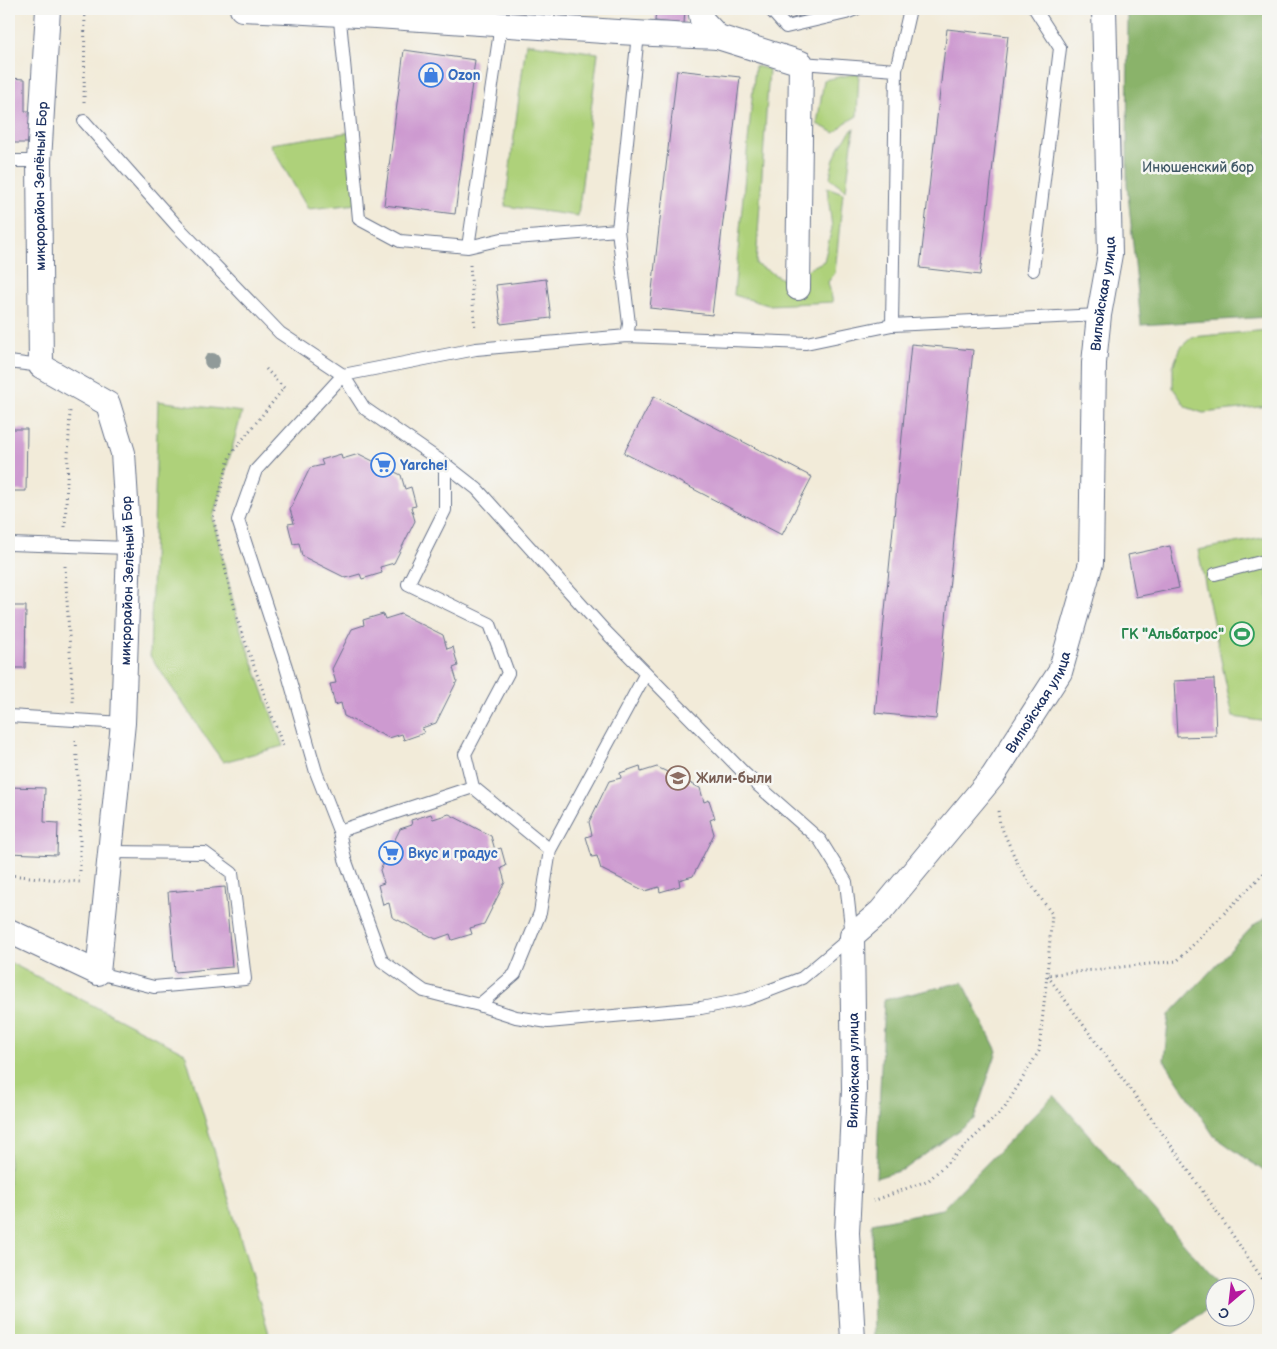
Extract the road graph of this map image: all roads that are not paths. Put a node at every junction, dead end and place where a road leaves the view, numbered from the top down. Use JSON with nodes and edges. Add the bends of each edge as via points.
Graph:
{"nodes":[{"id":1,"x":48,"y":9,"type":"edge"},
{"id":2,"x":242,"y":9,"type":"edge"},
{"id":3,"x":700,"y":9,"type":"edge"},
{"id":4,"x":770,"y":9,"type":"edge"},
{"id":5,"x":856,"y":9,"type":"edge"},
{"id":6,"x":910,"y":9,"type":"edge"},
{"id":7,"x":1035,"y":9,"type":"edge"},
{"id":8,"x":1104,"y":9,"type":"edge"},
{"id":9,"x":339,"y":11,"type":"edge"},
{"id":10,"x":501,"y":26,"type":"junction"},
{"id":11,"x":638,"y":34,"type":"junction"},
{"id":12,"x":718,"y":37,"type":"junction"},
{"id":13,"x":801,"y":63,"type":"junction"},
{"id":14,"x":896,"y":70,"type":"junction"},
{"id":15,"x":84,"y":121,"type":"road end"},
{"id":16,"x":9,"y":161,"type":"edge"},
{"id":17,"x":39,"y":161,"type":"junction"},
{"id":18,"x":618,"y":230,"type":"junction"},
{"id":19,"x":468,"y":247,"type":"junction"},
{"id":20,"x":1033,"y":270,"type":"dead end"},
{"id":21,"x":798,"y":288,"type":"dead end"},
{"id":22,"x":1100,"y":315,"type":"junction"},
{"id":23,"x":892,"y":325,"type":"junction"},
{"id":24,"x":627,"y":336,"type":"junction"},
{"id":25,"x":9,"y":362,"type":"edge"},
{"id":26,"x":42,"y":366,"type":"junction"},
{"id":27,"x":343,"y":375,"type":"junction"},
{"id":28,"x":445,"y":464,"type":"junction"},
{"id":29,"x":9,"y":544,"type":"edge"},
{"id":30,"x":129,"y":548,"type":"junction"},
{"id":31,"x":1268,"y":560,"type":"edge"},
{"id":32,"x":1215,"y":574,"type":"dead end"},
{"id":33,"x":646,"y":673,"type":"junction"},
{"id":34,"x":9,"y":716,"type":"edge"},
{"id":35,"x":123,"y":723,"type":"junction"},
{"id":36,"x":473,"y":787,"type":"junction"},
{"id":37,"x":339,"y":831,"type":"junction"},
{"id":38,"x":550,"y":850,"type":"junction"},
{"id":39,"x":110,"y":852,"type":"junction"},
{"id":40,"x":9,"y":931,"type":"edge"},
{"id":41,"x":852,"y":936,"type":"junction"},
{"id":42,"x":98,"y":973,"type":"junction"},
{"id":43,"x":479,"y":1005,"type":"junction"},
{"id":44,"x":853,"y":1340,"type":"edge"}],
"edges":[{"from":1,"to":17,"type":"street","name":"микрорайон Зелёный Бор"},
{"from":2,"to":9,"type":"street"},
{"from":3,"to":12,"type":"street","via":[[702,20]]},
{"from":4,"to":5,"type":"lane","via":[[786,27]]},
{"from":6,"to":14,"type":"lane"},
{"from":7,"to":20,"type":"lane","via":[[1060,48]]},
{"from":8,"to":22,"type":"street","name":"Вилюйская улица","via":[[1110,254]]},
{"from":9,"to":10,"type":"street"},
{"from":9,"to":19,"type":"lane","via":[[359,219],[400,241]]},
{"from":10,"to":11,"type":"street"},
{"from":10,"to":19,"type":"lane"},
{"from":11,"to":12,"type":"street"},
{"from":11,"to":18,"type":"lane"},
{"from":12,"to":13,"type":"street"},
{"from":13,"to":14,"type":"lane"},
{"from":13,"to":21,"type":"street"},
{"from":14,"to":23,"type":"lane"},
{"from":15,"to":27,"type":"lane","via":[[178,227],[280,333]]},
{"from":16,"to":17,"type":"lane"},
{"from":17,"to":26,"type":"street","name":"микрорайон Зелёный Бор"},
{"from":18,"to":19,"type":"lane","via":[[502,239]]},
{"from":18,"to":24,"type":"lane","via":[[629,324]]},
{"from":22,"to":23,"type":"lane"},
{"from":22,"to":41,"type":"street","name":"Вилюйская улица","via":[[1094,363],[1091,563],[1060,672],[992,776],[881,911]]},
{"from":23,"to":24,"type":"lane","via":[[806,343]]},
{"from":24,"to":27,"type":"lane","via":[[476,349]]},
{"from":25,"to":26,"type":"lane"},
{"from":26,"to":30,"type":"street","name":"микрорайон Зелёный Бор","via":[[108,404],[123,453]]},
{"from":27,"to":28,"type":"lane","via":[[364,408]]},
{"from":27,"to":37,"type":"lane","via":[[256,470],[238,520],[316,772]]},
{"from":28,"to":33,"type":"lane","via":[[477,488]]},
{"from":28,"to":36,"type":"lane","via":[[445,510],[408,584],[490,624],[508,673],[465,754]]},
{"from":29,"to":30,"type":"lane"},
{"from":30,"to":35,"type":"street","name":"микрорайон Зелёный Бор"},
{"from":31,"to":32,"type":"lane"},
{"from":33,"to":38,"type":"lane"},
{"from":33,"to":41,"type":"lane","via":[[744,773],[820,840],[846,882]]},
{"from":34,"to":35,"type":"lane"},
{"from":35,"to":39,"type":"street","name":"микрорайон Зелёный Бор"},
{"from":36,"to":37,"type":"lane"},
{"from":36,"to":38,"type":"lane"},
{"from":37,"to":43,"type":"lane","via":[[345,859],[382,961],[424,992]]},
{"from":38,"to":43,"type":"lane","via":[[540,912],[515,974]]},
{"from":39,"to":42,"type":"street","name":"микрорайон Зелёный Бор"},
{"from":39,"to":42,"type":"lane","via":[[204,853],[232,873],[245,978],[154,987]]},
{"from":40,"to":42,"type":"street"},
{"from":41,"to":43,"type":"lane","via":[[802,978],[747,999],[710,1006],[548,1022]]},
{"from":41,"to":44,"type":"street","name":"Вилюйская улица","via":[[854,1090],[847,1233]]}]}
